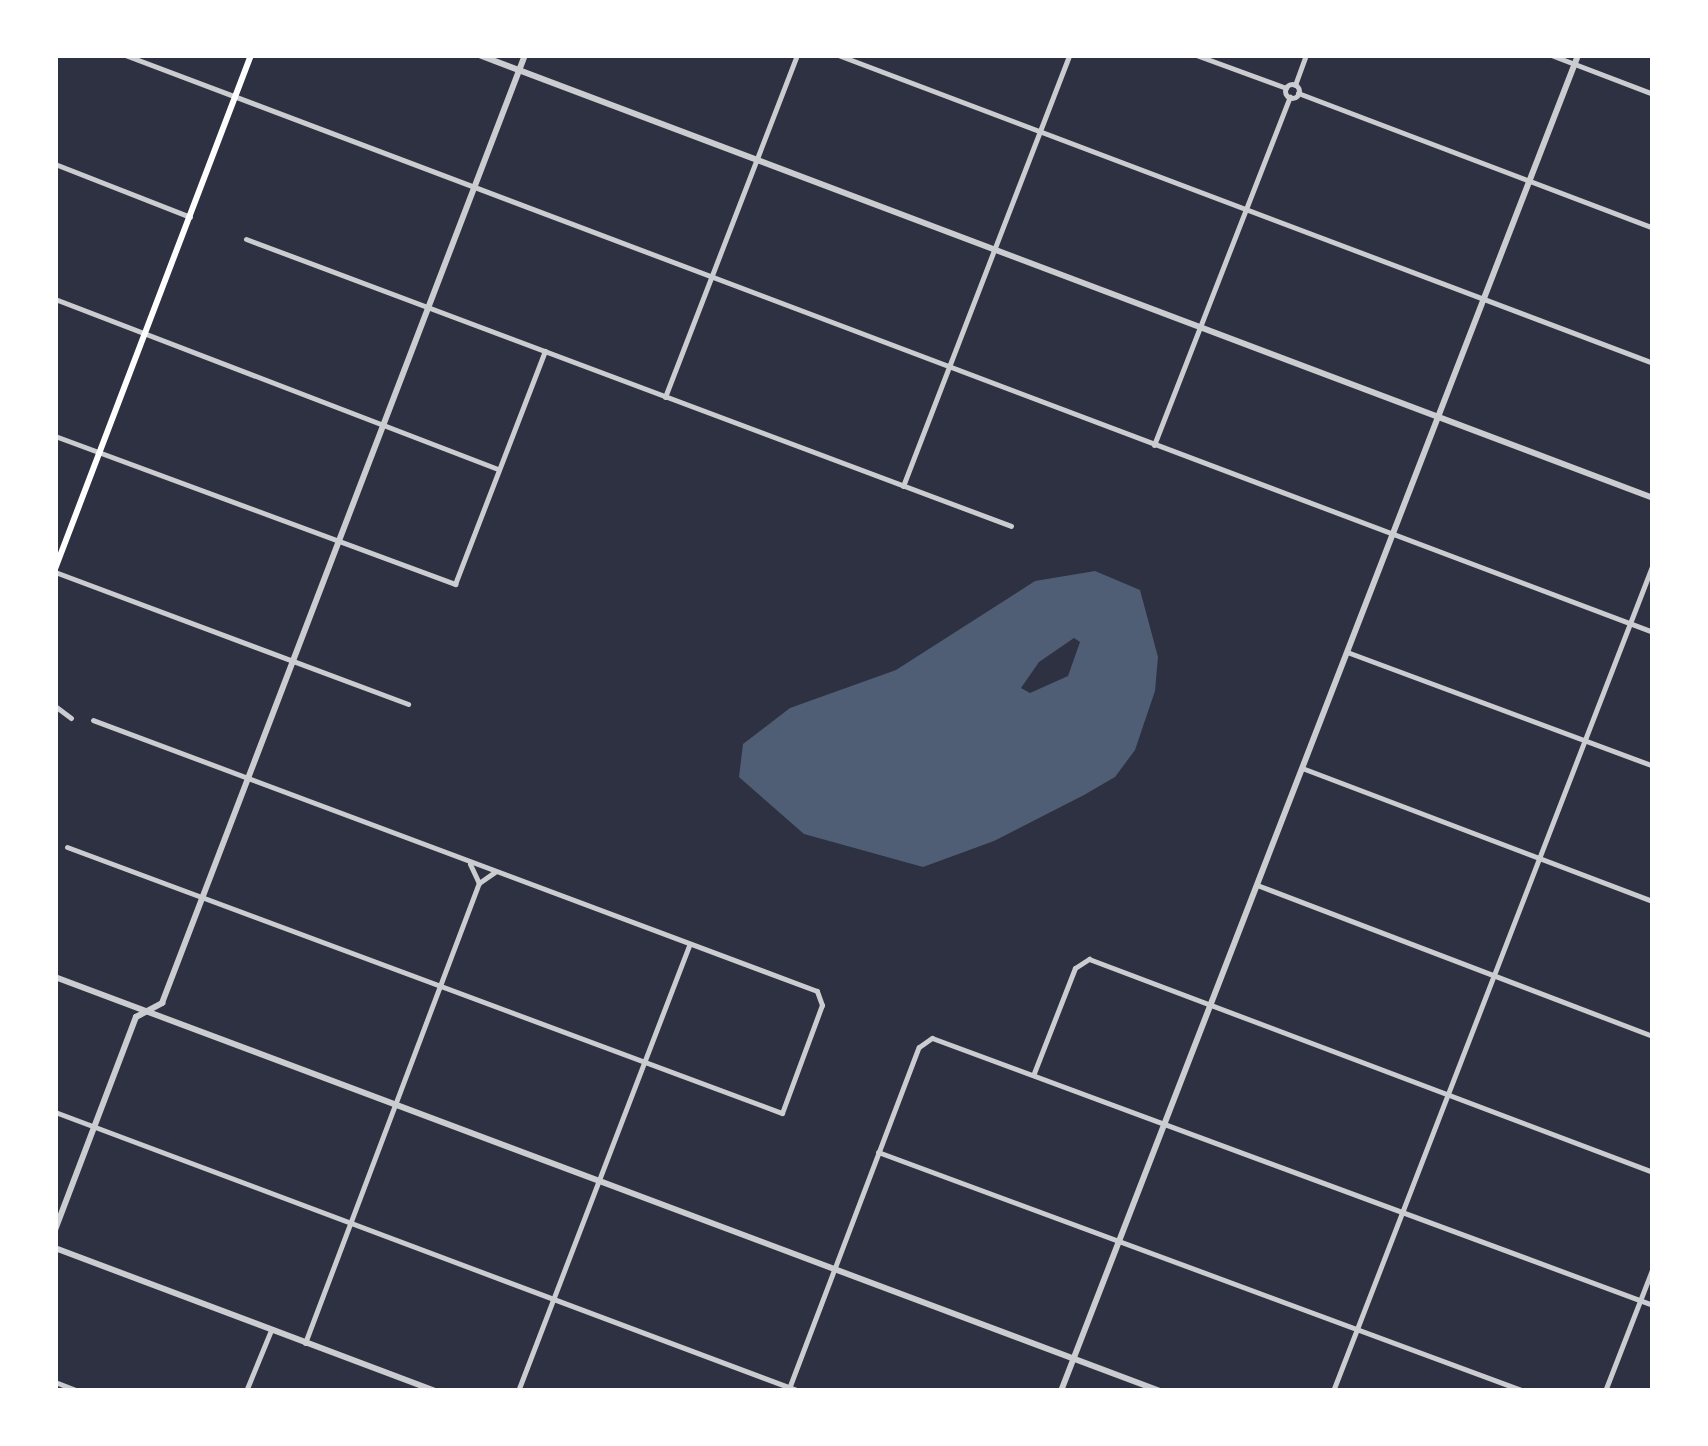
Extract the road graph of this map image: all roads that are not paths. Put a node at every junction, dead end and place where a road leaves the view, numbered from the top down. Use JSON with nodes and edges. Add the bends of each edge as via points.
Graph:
{"nodes":[{"id":1,"x":125,"y":55,"type":"edge"},
{"id":2,"x":252,"y":55,"type":"edge"},
{"id":3,"x":479,"y":55,"type":"edge"},
{"id":4,"x":525,"y":55,"type":"edge"},
{"id":5,"x":797,"y":55,"type":"edge"},
{"id":6,"x":838,"y":55,"type":"edge"},
{"id":7,"x":1069,"y":55,"type":"edge"},
{"id":8,"x":1196,"y":55,"type":"edge"},
{"id":9,"x":1306,"y":55,"type":"edge"},
{"id":10,"x":1551,"y":55,"type":"edge"},
{"id":11,"x":1578,"y":55,"type":"edge"},
{"id":12,"x":1574,"y":64,"type":"junction"},
{"id":13,"x":519,"y":70,"type":"junction"},
{"id":14,"x":1294,"y":85,"type":"junction"},
{"id":15,"x":1286,"y":88,"type":"junction"},
{"id":16,"x":1298,"y":92,"type":"junction"},
{"id":17,"x":1653,"y":94,"type":"edge"},
{"id":18,"x":235,"y":98,"type":"junction"},
{"id":19,"x":1290,"y":98,"type":"junction"},
{"id":20,"x":1040,"y":132,"type":"junction"},
{"id":21,"x":758,"y":160,"type":"junction"},
{"id":22,"x":55,"y":164,"type":"edge"},
{"id":23,"x":1529,"y":180,"type":"junction"},
{"id":24,"x":473,"y":188,"type":"junction"},
{"id":25,"x":1246,"y":209,"type":"junction"},
{"id":26,"x":190,"y":217,"type":"junction"},
{"id":27,"x":1653,"y":228,"type":"edge"},
{"id":28,"x":246,"y":238,"type":"dead end"},
{"id":29,"x":995,"y":250,"type":"junction"},
{"id":30,"x":712,"y":279,"type":"junction"},
{"id":31,"x":1484,"y":298,"type":"junction"},
{"id":32,"x":55,"y":299,"type":"edge"},
{"id":33,"x":427,"y":307,"type":"junction"},
{"id":34,"x":1201,"y":327,"type":"junction"},
{"id":35,"x":145,"y":334,"type":"junction"},
{"id":36,"x":545,"y":351,"type":"junction"},
{"id":37,"x":1653,"y":363,"type":"edge"},
{"id":38,"x":950,"y":367,"type":"junction"},
{"id":39,"x":666,"y":396,"type":"junction"},
{"id":40,"x":1439,"y":416,"type":"junction"},
{"id":41,"x":382,"y":424,"type":"junction"},
{"id":42,"x":55,"y":436,"type":"edge"},
{"id":43,"x":1154,"y":445,"type":"junction"},
{"id":44,"x":99,"y":453,"type":"junction"},
{"id":45,"x":499,"y":470,"type":"junction"},
{"id":46,"x":903,"y":486,"type":"junction"},
{"id":47,"x":1653,"y":498,"type":"edge"},
{"id":48,"x":1012,"y":526,"type":"dead end"},
{"id":49,"x":1392,"y":534,"type":"junction"},
{"id":50,"x":337,"y":542,"type":"junction"},
{"id":51,"x":1653,"y":564,"type":"edge"},
{"id":52,"x":55,"y":571,"type":"edge"},
{"id":53,"x":1630,"y":623,"type":"junction"},
{"id":54,"x":1653,"y":632,"type":"edge"},
{"id":55,"x":1347,"y":652,"type":"junction"},
{"id":56,"x":292,"y":662,"type":"junction"},
{"id":57,"x":408,"y":704,"type":"dead end"},
{"id":58,"x":55,"y":706,"type":"edge"},
{"id":59,"x":70,"y":718,"type":"dead end"},
{"id":60,"x":93,"y":720,"type":"dead end"},
{"id":61,"x":1585,"y":740,"type":"junction"},
{"id":62,"x":1653,"y":766,"type":"edge"},
{"id":63,"x":1302,"y":768,"type":"junction"},
{"id":64,"x":246,"y":779,"type":"junction"},
{"id":65,"x":67,"y":848,"type":"dead end"},
{"id":66,"x":1540,"y":859,"type":"junction"},
{"id":67,"x":467,"y":862,"type":"junction"},
{"id":68,"x":495,"y":872,"type":"junction"},
{"id":69,"x":479,"y":884,"type":"junction"},
{"id":70,"x":1258,"y":886,"type":"junction"},
{"id":71,"x":202,"y":896,"type":"junction"},
{"id":72,"x":1653,"y":901,"type":"edge"},
{"id":73,"x":690,"y":944,"type":"junction"},
{"id":74,"x":1493,"y":976,"type":"junction"},
{"id":75,"x":55,"y":977,"type":"edge"},
{"id":76,"x":440,"y":986,"type":"junction"},
{"id":77,"x":1212,"y":1005,"type":"junction"},
{"id":78,"x":149,"y":1012,"type":"junction"},
{"id":79,"x":1653,"y":1036,"type":"edge"},
{"id":80,"x":645,"y":1062,"type":"junction"},
{"id":81,"x":1034,"y":1073,"type":"junction"},
{"id":82,"x":1449,"y":1094,"type":"junction"},
{"id":83,"x":395,"y":1106,"type":"junction"},
{"id":84,"x":55,"y":1112,"type":"edge"},
{"id":85,"x":1165,"y":1122,"type":"junction"},
{"id":86,"x":93,"y":1127,"type":"junction"},
{"id":87,"x":878,"y":1152,"type":"junction"},
{"id":88,"x":1653,"y":1172,"type":"edge"},
{"id":89,"x":600,"y":1180,"type":"junction"},
{"id":90,"x":1402,"y":1212,"type":"junction"},
{"id":91,"x":351,"y":1223,"type":"junction"},
{"id":92,"x":55,"y":1230,"type":"edge"},
{"id":93,"x":1119,"y":1240,"type":"junction"},
{"id":94,"x":55,"y":1248,"type":"edge"},
{"id":95,"x":1653,"y":1267,"type":"edge"},
{"id":96,"x":834,"y":1269,"type":"junction"},
{"id":97,"x":554,"y":1298,"type":"junction"},
{"id":98,"x":1640,"y":1300,"type":"junction"},
{"id":99,"x":1653,"y":1305,"type":"edge"},
{"id":100,"x":1357,"y":1328,"type":"junction"},
{"id":101,"x":270,"y":1330,"type":"junction"},
{"id":102,"x":305,"y":1343,"type":"junction"},
{"id":103,"x":1074,"y":1358,"type":"junction"},
{"id":104,"x":55,"y":1382,"type":"edge"},
{"id":105,"x":789,"y":1389,"type":"edge"},
{"id":106,"x":78,"y":1391,"type":"edge"},
{"id":107,"x":246,"y":1391,"type":"edge"},
{"id":108,"x":436,"y":1391,"type":"edge"},
{"id":109,"x":518,"y":1391,"type":"edge"},
{"id":110,"x":799,"y":1391,"type":"edge"},
{"id":111,"x":1062,"y":1391,"type":"edge"},
{"id":112,"x":1160,"y":1391,"type":"edge"},
{"id":113,"x":1333,"y":1391,"type":"edge"},
{"id":114,"x":1524,"y":1391,"type":"edge"},
{"id":115,"x":1605,"y":1391,"type":"edge"}],
"edges":[{"from":1,"to":18,"type":"street"},
{"from":2,"to":18,"type":"main road"},
{"from":3,"to":13,"type":"street"},
{"from":4,"to":13,"type":"street"},
{"from":5,"to":21,"type":"street"},
{"from":6,"to":20,"type":"street"},
{"from":7,"to":20,"type":"street"},
{"from":8,"to":15,"type":"street"},
{"from":9,"to":14,"type":"street"},
{"from":10,"to":12,"type":"street"},
{"from":11,"to":12,"type":"street"},
{"from":12,"to":17,"type":"street"},
{"from":12,"to":23,"type":"street"},
{"from":13,"to":21,"type":"street"},
{"from":13,"to":24,"type":"street"},
{"from":14,"to":15,"type":"street"},
{"from":14,"to":16,"type":"street"},
{"from":15,"to":19,"type":"street"},
{"from":16,"to":19,"type":"street"},
{"from":16,"to":23,"type":"street"},
{"from":18,"to":24,"type":"street"},
{"from":18,"to":26,"type":"main road"},
{"from":19,"to":25,"type":"street"},
{"from":20,"to":25,"type":"street"},
{"from":20,"to":29,"type":"street"},
{"from":21,"to":29,"type":"street"},
{"from":21,"to":30,"type":"street"},
{"from":22,"to":26,"type":"street"},
{"from":23,"to":27,"type":"street"},
{"from":23,"to":31,"type":"street"},
{"from":24,"to":30,"type":"street"},
{"from":24,"to":33,"type":"street"},
{"from":25,"to":31,"type":"street"},
{"from":25,"to":34,"type":"street"},
{"from":26,"to":35,"type":"main road"},
{"from":28,"to":33,"type":"street"},
{"from":29,"to":34,"type":"street"},
{"from":29,"to":38,"type":"street"},
{"from":30,"to":38,"type":"street"},
{"from":30,"to":39,"type":"street"},
{"from":31,"to":37,"type":"street"},
{"from":31,"to":40,"type":"street"},
{"from":32,"to":35,"type":"street"},
{"from":33,"to":36,"type":"street"},
{"from":33,"to":41,"type":"street"},
{"from":34,"to":40,"type":"street"},
{"from":34,"to":43,"type":"street"},
{"from":35,"to":41,"type":"street"},
{"from":35,"to":44,"type":"main road"},
{"from":36,"to":39,"type":"street"},
{"from":36,"to":45,"type":"street"},
{"from":38,"to":43,"type":"street"},
{"from":38,"to":46,"type":"street"},
{"from":39,"to":46,"type":"street"},
{"from":40,"to":47,"type":"street"},
{"from":40,"to":49,"type":"street"},
{"from":41,"to":45,"type":"street"},
{"from":41,"to":50,"type":"street"},
{"from":42,"to":44,"type":"street"},
{"from":43,"to":49,"type":"street"},
{"from":44,"to":50,"type":"street"},
{"from":44,"to":52,"type":"main road"},
{"from":45,"to":50,"type":"street","via":[[455,584]]},
{"from":46,"to":48,"type":"street"},
{"from":49,"to":53,"type":"street"},
{"from":49,"to":55,"type":"street"},
{"from":50,"to":56,"type":"street"},
{"from":51,"to":53,"type":"street"},
{"from":52,"to":56,"type":"street"},
{"from":53,"to":54,"type":"street"},
{"from":53,"to":61,"type":"street"},
{"from":55,"to":61,"type":"street"},
{"from":55,"to":63,"type":"street"},
{"from":56,"to":57,"type":"street"},
{"from":56,"to":64,"type":"street"},
{"from":58,"to":59,"type":"street"},
{"from":60,"to":64,"type":"street"},
{"from":61,"to":62,"type":"street"},
{"from":61,"to":66,"type":"street"},
{"from":63,"to":66,"type":"street"},
{"from":63,"to":70,"type":"street"},
{"from":64,"to":67,"type":"street"},
{"from":64,"to":71,"type":"street"},
{"from":65,"to":71,"type":"street"},
{"from":66,"to":72,"type":"street"},
{"from":66,"to":74,"type":"street"},
{"from":67,"to":68,"type":"street"},
{"from":67,"to":69,"type":"street"},
{"from":68,"to":69,"type":"street"},
{"from":68,"to":73,"type":"street"},
{"from":69,"to":76,"type":"street"},
{"from":70,"to":74,"type":"street"},
{"from":70,"to":77,"type":"street"},
{"from":71,"to":76,"type":"street"},
{"from":71,"to":78,"type":"street","via":[[162,1003]]},
{"from":73,"to":80,"type":"street"},
{"from":73,"to":80,"type":"street","via":[[822,996],[782,1113]]},
{"from":74,"to":79,"type":"street"},
{"from":74,"to":82,"type":"street"},
{"from":75,"to":78,"type":"street"},
{"from":76,"to":80,"type":"street"},
{"from":76,"to":83,"type":"street"},
{"from":77,"to":81,"type":"street","via":[[1089,959],[1082,962]]},
{"from":77,"to":82,"type":"street"},
{"from":77,"to":85,"type":"street"},
{"from":78,"to":83,"type":"street"},
{"from":78,"to":86,"type":"street","via":[[136,1017]]},
{"from":80,"to":89,"type":"street"},
{"from":81,"to":85,"type":"street"},
{"from":81,"to":87,"type":"street","via":[[938,1038],[926,1040]]},
{"from":82,"to":88,"type":"street"},
{"from":82,"to":90,"type":"street"},
{"from":83,"to":89,"type":"street"},
{"from":83,"to":91,"type":"street"},
{"from":84,"to":86,"type":"street"},
{"from":85,"to":90,"type":"street"},
{"from":85,"to":93,"type":"street"},
{"from":86,"to":91,"type":"street"},
{"from":86,"to":92,"type":"street"},
{"from":87,"to":93,"type":"street"},
{"from":87,"to":96,"type":"street"},
{"from":89,"to":96,"type":"street"},
{"from":89,"to":97,"type":"street"},
{"from":90,"to":98,"type":"street"},
{"from":90,"to":100,"type":"street"},
{"from":91,"to":97,"type":"street"},
{"from":91,"to":102,"type":"street"},
{"from":93,"to":100,"type":"street"},
{"from":93,"to":103,"type":"street"},
{"from":94,"to":101,"type":"street"},
{"from":95,"to":98,"type":"street"},
{"from":96,"to":103,"type":"street"},
{"from":96,"to":105,"type":"street"},
{"from":97,"to":105,"type":"street"},
{"from":97,"to":109,"type":"street"},
{"from":98,"to":99,"type":"street"},
{"from":98,"to":115,"type":"street"},
{"from":100,"to":113,"type":"street"},
{"from":100,"to":114,"type":"street"},
{"from":101,"to":102,"type":"street"},
{"from":101,"to":107,"type":"street"},
{"from":102,"to":108,"type":"street"},
{"from":103,"to":111,"type":"street"},
{"from":103,"to":112,"type":"street"},
{"from":104,"to":106,"type":"street"},
{"from":105,"to":110,"type":"street"}]}
